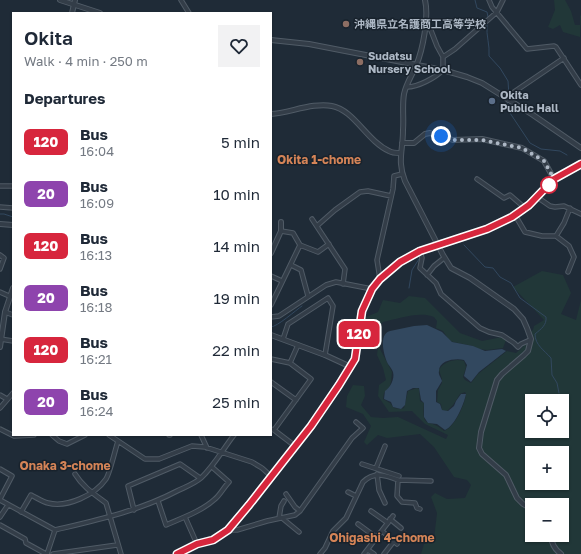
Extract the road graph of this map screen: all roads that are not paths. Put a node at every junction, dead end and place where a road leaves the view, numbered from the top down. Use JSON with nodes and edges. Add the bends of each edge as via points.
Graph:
{"nodes":[{"id":1,"x":61,"y":0,"type":"edge"},
{"id":2,"x":181,"y":0,"type":"edge"},
{"id":3,"x":425,"y":0,"type":"edge"},
{"id":4,"x":489,"y":0,"type":"edge"},
{"id":5,"x":503,"y":0,"type":"edge"},
{"id":6,"x":75,"y":2,"type":"edge"},
{"id":7,"x":72,"y":12,"type":"edge"},
{"id":8,"x":98,"y":12,"type":"edge"},
{"id":9,"x":188,"y":12,"type":"edge"},
{"id":10,"x":497,"y":12,"type":"junction"},
{"id":11,"x":426,"y":24,"type":"junction"},
{"id":12,"x":272,"y":40,"type":"edge"},
{"id":13,"x":443,"y":57,"type":"junction"},
{"id":14,"x":564,"y":58,"type":"junction"},
{"id":15,"x":416,"y":65,"type":"junction"},
{"id":16,"x":443,"y":70,"type":"junction"},
{"id":17,"x":581,"y":85,"type":"edge"},
{"id":18,"x":407,"y":87,"type":"junction"},
{"id":19,"x":508,"y":100,"type":"junction"},
{"id":20,"x":272,"y":114,"type":"edge"},
{"id":21,"x":402,"y":144,"type":"junction"},
{"id":22,"x":581,"y":148,"type":"edge"},
{"id":23,"x":400,"y":153,"type":"junction"},
{"id":24,"x":581,"y":164,"type":"edge"},
{"id":25,"x":402,"y":174,"type":"junction"},
{"id":26,"x":477,"y":179,"type":"dead end"},
{"id":27,"x":554,"y":179,"type":"junction"},
{"id":28,"x":0,"y":186,"type":"edge"},
{"id":29,"x":12,"y":186,"type":"edge"},
{"id":30,"x":391,"y":196,"type":"junction"},
{"id":31,"x":538,"y":197,"type":"junction"},
{"id":32,"x":0,"y":207,"type":"edge"},
{"id":33,"x":12,"y":208,"type":"edge"},
{"id":34,"x":525,"y":208,"type":"junction"},
{"id":35,"x":570,"y":208,"type":"junction"},
{"id":36,"x":581,"y":214,"type":"edge"},
{"id":37,"x":515,"y":215,"type":"junction"},
{"id":38,"x":312,"y":219,"type":"dead end"},
{"id":39,"x":281,"y":222,"type":"dead end"},
{"id":40,"x":0,"y":224,"type":"edge"},
{"id":41,"x":12,"y":225,"type":"edge"},
{"id":42,"x":318,"y":225,"type":"junction"},
{"id":43,"x":281,"y":230,"type":"junction"},
{"id":44,"x":556,"y":236,"type":"junction"},
{"id":45,"x":329,"y":244,"type":"junction"},
{"id":46,"x":300,"y":245,"type":"junction"},
{"id":47,"x":438,"y":245,"type":"junction"},
{"id":48,"x":272,"y":251,"type":"edge"},
{"id":49,"x":420,"y":251,"type":"junction"},
{"id":50,"x":0,"y":255,"type":"edge"},
{"id":51,"x":444,"y":258,"type":"junction"},
{"id":52,"x":291,"y":265,"type":"junction"},
{"id":53,"x":0,"y":269,"type":"edge"},
{"id":54,"x":568,"y":272,"type":"dead end"},
{"id":55,"x":427,"y":275,"type":"junction"},
{"id":56,"x":272,"y":276,"type":"edge"},
{"id":57,"x":380,"y":279,"type":"junction"},
{"id":58,"x":282,"y":281,"type":"junction"},
{"id":59,"x":343,"y":284,"type":"junction"},
{"id":60,"x":372,"y":289,"type":"junction"},
{"id":61,"x":12,"y":291,"type":"edge"},
{"id":62,"x":0,"y":292,"type":"edge"},
{"id":63,"x":10,"y":296,"type":"junction"},
{"id":64,"x":308,"y":296,"type":"junction"},
{"id":65,"x":272,"y":303,"type":"edge"},
{"id":66,"x":5,"y":312,"type":"junction"},
{"id":67,"x":12,"y":315,"type":"edge"},
{"id":68,"x":272,"y":317,"type":"edge"},
{"id":69,"x":272,"y":335,"type":"edge"},
{"id":70,"x":283,"y":339,"type":"junction"},
{"id":71,"x":1,"y":340,"type":"edge"},
{"id":72,"x":530,"y":340,"type":"junction"},
{"id":73,"x":12,"y":341,"type":"edge"},
{"id":74,"x":298,"y":344,"type":"junction"},
{"id":75,"x":0,"y":347,"type":"edge"},
{"id":76,"x":325,"y":355,"type":"junction"},
{"id":77,"x":272,"y":359,"type":"edge"},
{"id":78,"x":290,"y":364,"type":"junction"},
{"id":79,"x":351,"y":367,"type":"junction"},
{"id":80,"x":272,"y":384,"type":"edge"},
{"id":81,"x":12,"y":394,"type":"edge"},
{"id":82,"x":0,"y":395,"type":"edge"},
{"id":83,"x":7,"y":399,"type":"junction"},
{"id":84,"x":296,"y":400,"type":"junction"},
{"id":85,"x":0,"y":408,"type":"edge"},
{"id":86,"x":356,"y":422,"type":"dead end"},
{"id":87,"x":0,"y":429,"type":"edge"},
{"id":88,"x":273,"y":429,"type":"edge"},
{"id":89,"x":12,"y":435,"type":"edge"},
{"id":90,"x":53,"y":436,"type":"edge"},
{"id":91,"x":82,"y":436,"type":"edge"},
{"id":92,"x":110,"y":436,"type":"edge"},
{"id":93,"x":201,"y":436,"type":"edge"},
{"id":94,"x":233,"y":436,"type":"edge"},
{"id":95,"x":118,"y":441,"type":"junction"},
{"id":96,"x":295,"y":446,"type":"junction"},
{"id":97,"x":385,"y":446,"type":"dead end"},
{"id":98,"x":207,"y":448,"type":"junction"},
{"id":99,"x":220,"y":453,"type":"junction"},
{"id":100,"x":362,"y":464,"type":"dead end"},
{"id":101,"x":212,"y":467,"type":"junction"},
{"id":102,"x":376,"y":468,"type":"junction"},
{"id":103,"x":0,"y":469,"type":"edge"},
{"id":104,"x":387,"y":472,"type":"junction"},
{"id":105,"x":75,"y":474,"type":"dead end"},
{"id":106,"x":377,"y":474,"type":"junction"},
{"id":107,"x":272,"y":477,"type":"junction"},
{"id":108,"x":200,"y":478,"type":"junction"},
{"id":109,"x":398,"y":478,"type":"junction"},
{"id":110,"x":431,"y":481,"type":"dead end"},
{"id":111,"x":348,"y":492,"type":"dead end"},
{"id":112,"x":91,"y":493,"type":"junction"},
{"id":113,"x":286,"y":494,"type":"dead end"},
{"id":114,"x":356,"y":496,"type":"junction"},
{"id":115,"x":0,"y":499,"type":"edge"},
{"id":116,"x":419,"y":499,"type":"dead end"},
{"id":117,"x":158,"y":501,"type":"junction"},
{"id":118,"x":284,"y":501,"type":"dead end"},
{"id":119,"x":385,"y":503,"type":"dead end"},
{"id":120,"x":415,"y":503,"type":"junction"},
{"id":121,"x":8,"y":505,"type":"junction"},
{"id":122,"x":525,"y":505,"type":"edge"},
{"id":123,"x":420,"y":509,"type":"dead end"},
{"id":124,"x":134,"y":510,"type":"junction"},
{"id":125,"x":300,"y":511,"type":"junction"},
{"id":126,"x":371,"y":511,"type":"dead end"},
{"id":127,"x":22,"y":512,"type":"junction"},
{"id":128,"x":0,"y":517,"type":"edge"},
{"id":129,"x":109,"y":517,"type":"junction"},
{"id":130,"x":185,"y":517,"type":"junction"},
{"id":131,"x":280,"y":518,"type":"junction"},
{"id":132,"x":388,"y":523,"type":"junction"},
{"id":133,"x":358,"y":524,"type":"dead end"},
{"id":134,"x":0,"y":525,"type":"edge"},
{"id":135,"x":401,"y":528,"type":"dead end"},
{"id":136,"x":55,"y":530,"type":"junction"},
{"id":137,"x":228,"y":530,"type":"junction"},
{"id":138,"x":382,"y":531,"type":"junction"},
{"id":139,"x":299,"y":532,"type":"dead end"},
{"id":140,"x":376,"y":538,"type":"junction"},
{"id":141,"x":552,"y":542,"type":"edge"},
{"id":142,"x":197,"y":544,"type":"junction"},
{"id":143,"x":117,"y":545,"type":"junction"},
{"id":144,"x":368,"y":550,"type":"junction"},
{"id":145,"x":47,"y":554,"type":"edge"},
{"id":146,"x":53,"y":554,"type":"edge"},
{"id":147,"x":121,"y":554,"type":"edge"},
{"id":148,"x":177,"y":554,"type":"edge"},
{"id":149,"x":320,"y":554,"type":"edge"},
{"id":150,"x":364,"y":554,"type":"edge"},
{"id":151,"x":374,"y":554,"type":"edge"},
{"id":152,"x":384,"y":554,"type":"edge"},
{"id":153,"x":561,"y":554,"type":"edge"}],
"edges":[{"from":1,"to":6,"type":"street"},
{"from":2,"to":9,"type":"street"},
{"from":3,"to":11,"type":"street"},
{"from":4,"to":10,"type":"street"},
{"from":5,"to":10,"type":"street"},
{"from":6,"to":7,"type":"street"},
{"from":6,"to":8,"type":"street"},
{"from":10,"to":13,"type":"street"},
{"from":10,"to":14,"type":"street","via":[[527,49],[554,46]]},
{"from":11,"to":13,"type":"street"},
{"from":11,"to":15,"type":"street"},
{"from":12,"to":15,"type":"street","via":[[309,44]]},
{"from":13,"to":16,"type":"street"},
{"from":14,"to":17,"type":"street"},
{"from":14,"to":19,"type":"street","via":[[514,92]]},
{"from":15,"to":16,"type":"street"},
{"from":15,"to":18,"type":"street"},
{"from":16,"to":18,"type":"street","via":[[431,80]]},
{"from":16,"to":19,"type":"street","via":[[482,83]]},
{"from":18,"to":21,"type":"street","via":[[403,101]]},
{"from":19,"to":22,"type":"street"},
{"from":20,"to":23,"type":"street","via":[[331,105],[343,110],[380,145],[389,151]]},
{"from":21,"to":23,"type":"street"},
{"from":21,"to":27,"type":"street","via":[[414,142],[430,133],[453,140],[482,140],[522,148],[544,161]]},
{"from":23,"to":25,"type":"street"},
{"from":24,"to":27,"type":"main road"},
{"from":25,"to":30,"type":"street","via":[[394,176]]},
{"from":25,"to":47,"type":"street"},
{"from":26,"to":34,"type":"street","via":[[504,198],[510,196]]},
{"from":27,"to":31,"type":"main road"},
{"from":28,"to":29,"type":"street"},
{"from":30,"to":42,"type":"street","via":[[368,191],[360,192]]},
{"from":30,"to":57,"type":"street","via":[[377,260]]},
{"from":31,"to":34,"type":"main road"},
{"from":31,"to":35,"type":"street","via":[[550,206]]},
{"from":32,"to":33,"type":"street"},
{"from":34,"to":37,"type":"main road"},
{"from":35,"to":36,"type":"street"},
{"from":35,"to":44,"type":"street"},
{"from":37,"to":44,"type":"street","via":[[526,232]]},
{"from":37,"to":47,"type":"main road","via":[[487,229]]},
{"from":38,"to":42,"type":"street"},
{"from":39,"to":43,"type":"street"},
{"from":40,"to":41,"type":"street"},
{"from":42,"to":45,"type":"street"},
{"from":43,"to":46,"type":"street","via":[[293,233]]},
{"from":43,"to":48,"type":"street"},
{"from":44,"to":54,"type":"street","via":[[572,250],[574,257]]},
{"from":45,"to":46,"type":"street","via":[[318,252]]},
{"from":45,"to":59,"type":"street","via":[[345,269]]},
{"from":46,"to":52,"type":"street"},
{"from":47,"to":49,"type":"main road"},
{"from":47,"to":51,"type":"street"},
{"from":49,"to":55,"type":"street","via":[[420,268]]},
{"from":49,"to":57,"type":"main road","via":[[400,262]]},
{"from":50,"to":53,"type":"street","via":[[4,258]]},
{"from":51,"to":55,"type":"street"},
{"from":51,"to":72,"type":"street","via":[[451,268],[470,278],[518,313],[527,328]]},
{"from":52,"to":58,"type":"street"},
{"from":52,"to":64,"type":"street","via":[[301,270]]},
{"from":55,"to":72,"type":"street","via":[[441,294],[480,328],[502,336],[518,348]]},
{"from":56,"to":58,"type":"street"},
{"from":57,"to":60,"type":"main road"},
{"from":58,"to":65,"type":"street"},
{"from":59,"to":60,"type":"street"},
{"from":59,"to":64,"type":"street","via":[[336,282],[326,285]]},
{"from":60,"to":79,"type":"main road","via":[[362,311],[356,354]]},
{"from":61,"to":63,"type":"street"},
{"from":62,"to":63,"type":"street"},
{"from":63,"to":66,"type":"street"},
{"from":64,"to":68,"type":"street","via":[[279,316]]},
{"from":66,"to":67,"type":"street"},
{"from":66,"to":71,"type":"street"},
{"from":69,"to":70,"type":"street"},
{"from":70,"to":74,"type":"street"},
{"from":70,"to":76,"type":"street","via":[[288,324],[328,298],[333,306]]},
{"from":71,"to":73,"type":"street"},
{"from":71,"to":75,"type":"street"},
{"from":72,"to":122,"type":"street","via":[[528,351],[497,380],[481,432],[479,448],[482,454],[506,476],[517,498]]},
{"from":74,"to":76,"type":"street"},
{"from":74,"to":78,"type":"street"},
{"from":76,"to":79,"type":"street"},
{"from":77,"to":78,"type":"street"},
{"from":78,"to":84,"type":"street","via":[[311,379]]},
{"from":79,"to":96,"type":"main road"},
{"from":80,"to":84,"type":"street"},
{"from":81,"to":83,"type":"street"},
{"from":82,"to":83,"type":"street"},
{"from":83,"to":85,"type":"street"},
{"from":84,"to":88,"type":"street"},
{"from":86,"to":125,"type":"street","via":[[363,428],[352,438]]},
{"from":87,"to":89,"type":"street"},
{"from":88,"to":96,"type":"street"},
{"from":90,"to":91,"type":"street","via":[[67,444]]},
{"from":92,"to":95,"type":"street"},
{"from":93,"to":98,"type":"street"},
{"from":94,"to":99,"type":"street"},
{"from":95,"to":98,"type":"street","via":[[145,459],[153,460],[192,446]]},
{"from":95,"to":112,"type":"street","via":[[106,479]]},
{"from":96,"to":107,"type":"main road"},
{"from":97,"to":102,"type":"street"},
{"from":98,"to":99,"type":"street"},
{"from":99,"to":101,"type":"street"},
{"from":99,"to":107,"type":"street","via":[[252,462]]},
{"from":100,"to":102,"type":"street"},
{"from":101,"to":108,"type":"street"},
{"from":101,"to":130,"type":"street","via":[[229,482],[216,499]]},
{"from":102,"to":104,"type":"street"},
{"from":103,"to":115,"type":"street","via":[[12,476]]},
{"from":104,"to":106,"type":"street"},
{"from":104,"to":109,"type":"street"},
{"from":105,"to":112,"type":"street"},
{"from":106,"to":114,"type":"street","via":[[363,482]]},
{"from":106,"to":119,"type":"street","via":[[379,490]]},
{"from":107,"to":137,"type":"main road"},
{"from":108,"to":117,"type":"street"},
{"from":108,"to":124,"type":"street","via":[[180,464],[128,486]]},
{"from":109,"to":110,"type":"street"},
{"from":109,"to":120,"type":"street","via":[[397,496],[402,502]]},
{"from":111,"to":114,"type":"street"},
{"from":112,"to":127,"type":"street","via":[[78,500],[58,504],[48,503],[31,495]]},
{"from":112,"to":129,"type":"street","via":[[106,503]]},
{"from":113,"to":125,"type":"street"},
{"from":114,"to":149,"type":"street","via":[[346,518],[333,531]]},
{"from":115,"to":121,"type":"street"},
{"from":116,"to":120,"type":"street"},
{"from":117,"to":124,"type":"street"},
{"from":117,"to":130,"type":"street","via":[[166,525]]},
{"from":118,"to":131,"type":"street"},
{"from":120,"to":123,"type":"street"},
{"from":121,"to":127,"type":"street"},
{"from":121,"to":128,"type":"street"},
{"from":124,"to":129,"type":"street"},
{"from":125,"to":131,"type":"street","via":[[295,516]]},
{"from":126,"to":132,"type":"street"},
{"from":127,"to":136,"type":"street"},
{"from":129,"to":136,"type":"street"},
{"from":129,"to":143,"type":"street"},
{"from":130,"to":142,"type":"street"},
{"from":131,"to":137,"type":"street","via":[[237,530]]},
{"from":131,"to":139,"type":"street"},
{"from":132,"to":135,"type":"street","via":[[391,517]]},
{"from":132,"to":138,"type":"street"},
{"from":133,"to":140,"type":"street"},
{"from":134,"to":145,"type":"street"},
{"from":136,"to":145,"type":"street"},
{"from":137,"to":142,"type":"main road","via":[[213,540]]},
{"from":138,"to":140,"type":"street"},
{"from":138,"to":152,"type":"street","via":[[395,543]]},
{"from":140,"to":144,"type":"street"},
{"from":141,"to":153,"type":"street"},
{"from":142,"to":148,"type":"main road"},
{"from":143,"to":146,"type":"street"},
{"from":143,"to":147,"type":"street"},
{"from":144,"to":150,"type":"street"},
{"from":144,"to":151,"type":"street"}]}
